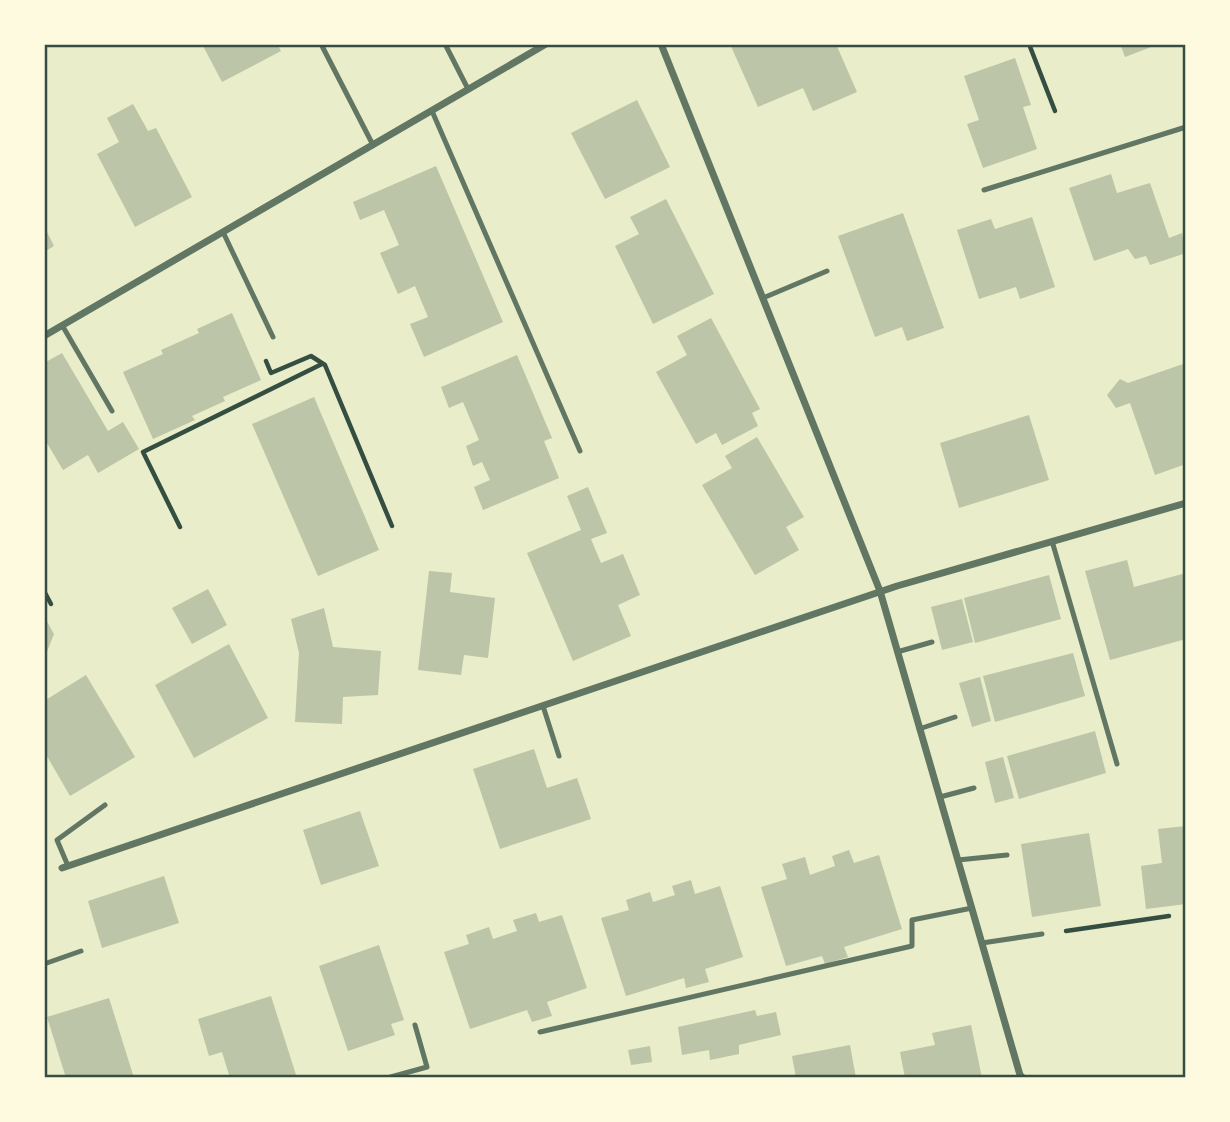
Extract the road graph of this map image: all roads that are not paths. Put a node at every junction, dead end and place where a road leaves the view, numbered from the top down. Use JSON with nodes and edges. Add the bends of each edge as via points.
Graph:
{"nodes":[{"id":1,"x":321,"y":44,"type":"edge"},
{"id":2,"x":444,"y":44,"type":"edge"},
{"id":3,"x":547,"y":44,"type":"edge"},
{"id":4,"x":660,"y":44,"type":"edge"},
{"id":5,"x":468,"y":89,"type":"junction"},
{"id":6,"x":432,"y":111,"type":"junction"},
{"id":7,"x":1186,"y":127,"type":"edge"},
{"id":8,"x":373,"y":145,"type":"junction"},
{"id":9,"x":984,"y":190,"type":"dead end"},
{"id":10,"x":223,"y":232,"type":"junction"},
{"id":11,"x":827,"y":271,"type":"dead end"},
{"id":12,"x":762,"y":298,"type":"junction"},
{"id":13,"x":62,"y":325,"type":"junction"},
{"id":14,"x":44,"y":336,"type":"edge"},
{"id":15,"x":273,"y":337,"type":"dead end"},
{"id":16,"x":112,"y":411,"type":"dead end"},
{"id":17,"x":580,"y":451,"type":"dead end"},
{"id":18,"x":1186,"y":503,"type":"edge"},
{"id":19,"x":1052,"y":541,"type":"junction"},
{"id":20,"x":880,"y":591,"type":"junction"},
{"id":21,"x":932,"y":642,"type":"dead end"},
{"id":22,"x":897,"y":652,"type":"junction"},
{"id":23,"x":543,"y":706,"type":"junction"},
{"id":24,"x":955,"y":717,"type":"dead end"},
{"id":25,"x":919,"y":729,"type":"junction"},
{"id":26,"x":559,"y":756,"type":"dead end"},
{"id":27,"x":1117,"y":764,"type":"dead end"},
{"id":28,"x":974,"y":788,"type":"dead end"},
{"id":29,"x":940,"y":797,"type":"junction"},
{"id":30,"x":105,"y":805,"type":"dead end"},
{"id":31,"x":1007,"y":855,"type":"dead end"},
{"id":32,"x":958,"y":860,"type":"junction"},
{"id":33,"x":65,"y":867,"type":"joint"},
{"id":34,"x":972,"y":908,"type":"junction"},
{"id":35,"x":1042,"y":934,"type":"road end"},
{"id":36,"x":982,"y":943,"type":"junction"},
{"id":37,"x":81,"y":951,"type":"dead end"},
{"id":38,"x":44,"y":964,"type":"edge"},
{"id":39,"x":415,"y":1025,"type":"dead end"},
{"id":40,"x":540,"y":1032,"type":"dead end"},
{"id":41,"x":387,"y":1078,"type":"edge"},
{"id":42,"x":1023,"y":1078,"type":"edge"}],
"edges":[{"from":1,"to":8,"type":"lane"},
{"from":2,"to":5,"type":"lane"},
{"from":3,"to":5,"type":"street"},
{"from":4,"to":12,"type":"street"},
{"from":5,"to":6,"type":"street"},
{"from":6,"to":8,"type":"street"},
{"from":6,"to":17,"type":"lane"},
{"from":7,"to":9,"type":"lane"},
{"from":8,"to":10,"type":"street"},
{"from":10,"to":13,"type":"street"},
{"from":10,"to":15,"type":"lane"},
{"from":11,"to":12,"type":"lane"},
{"from":12,"to":20,"type":"street"},
{"from":13,"to":14,"type":"street"},
{"from":13,"to":16,"type":"lane"},
{"from":18,"to":19,"type":"street"},
{"from":19,"to":20,"type":"street"},
{"from":19,"to":27,"type":"lane"},
{"from":20,"to":22,"type":"street"},
{"from":20,"to":23,"type":"street"},
{"from":21,"to":22,"type":"lane"},
{"from":22,"to":25,"type":"street"},
{"from":23,"to":26,"type":"lane"},
{"from":23,"to":33,"type":"street"},
{"from":24,"to":25,"type":"lane"},
{"from":25,"to":29,"type":"street"},
{"from":28,"to":29,"type":"lane"},
{"from":29,"to":32,"type":"street"},
{"from":30,"to":33,"type":"lane","via":[[57,840]]},
{"from":31,"to":32,"type":"lane"},
{"from":32,"to":34,"type":"street"},
{"from":34,"to":36,"type":"street"},
{"from":34,"to":40,"type":"lane","via":[[912,920],[912,946]]},
{"from":35,"to":36,"type":"lane"},
{"from":36,"to":42,"type":"street"},
{"from":37,"to":38,"type":"lane"},
{"from":39,"to":41,"type":"lane","via":[[427,1067]]}]}
